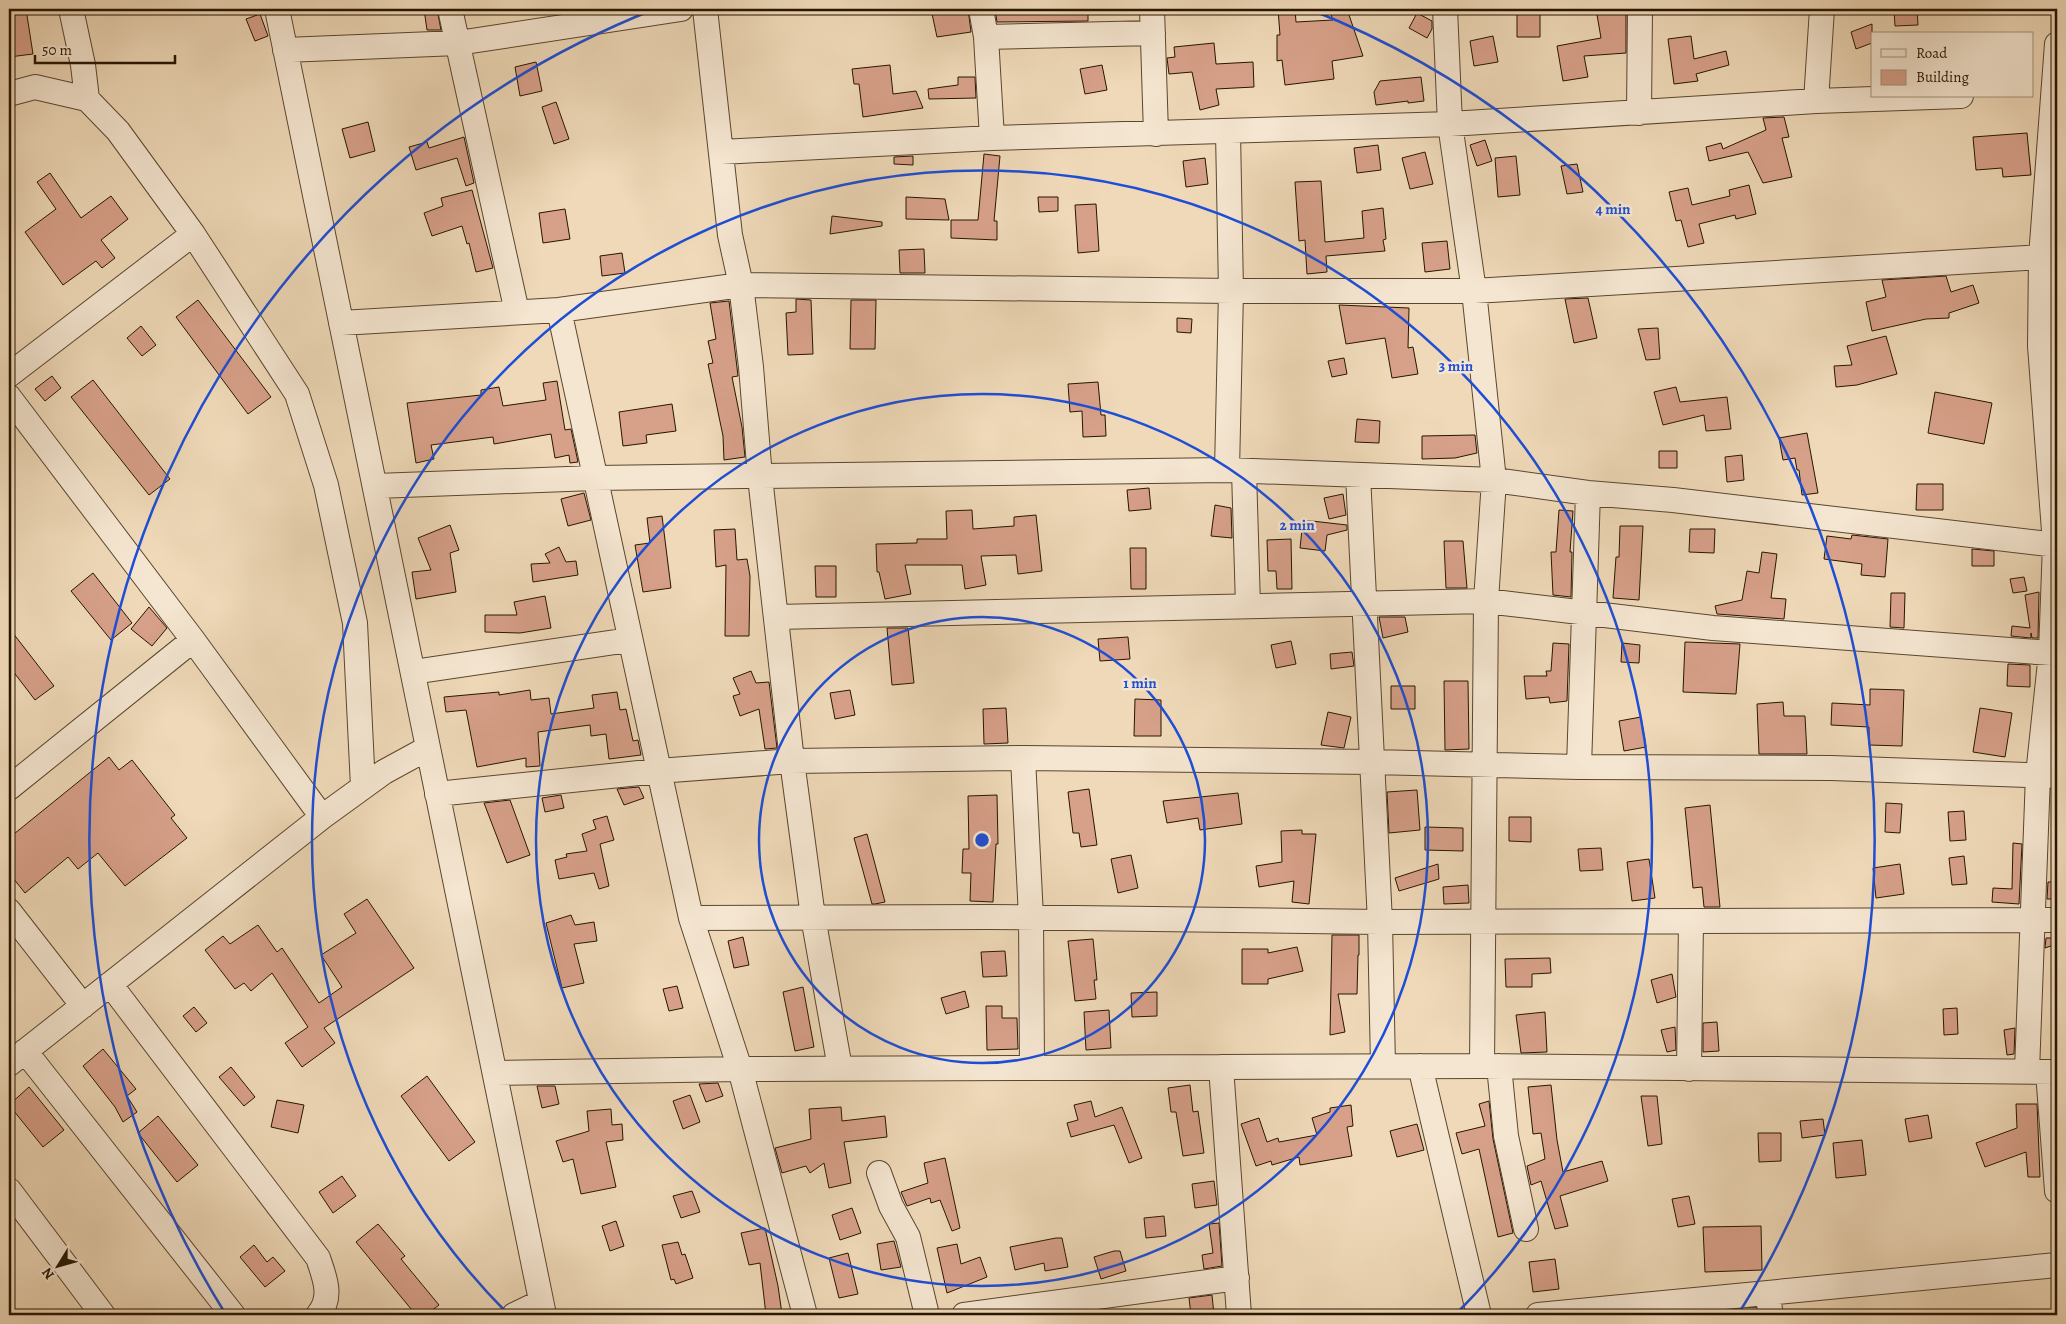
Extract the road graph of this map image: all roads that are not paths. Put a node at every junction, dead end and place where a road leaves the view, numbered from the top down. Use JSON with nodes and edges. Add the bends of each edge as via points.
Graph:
{"nodes":[{"id":1,"x":71,"y":9,"type":"edge"},
{"id":2,"x":277,"y":9,"type":"edge"},
{"id":3,"x":450,"y":9,"type":"edge"},
{"id":4,"x":681,"y":9,"type":"edge"},
{"id":5,"x":704,"y":9,"type":"edge"},
{"id":6,"x":981,"y":9,"type":"edge"},
{"id":7,"x":1152,"y":9,"type":"edge"},
{"id":8,"x":1445,"y":9,"type":"edge"},
{"id":9,"x":1640,"y":9,"type":"edge"},
{"id":10,"x":1822,"y":9,"type":"edge"},
{"id":11,"x":568,"y":17,"type":"edge"},
{"id":12,"x":1153,"y":33,"type":"junction"},
{"id":13,"x":986,"y":37,"type":"junction"},
{"id":14,"x":458,"y":43,"type":"junction"},
{"id":15,"x":2057,"y":44,"type":"edge"},
{"id":16,"x":286,"y":50,"type":"junction"},
{"id":17,"x":2047,"y":93,"type":"edge"},
{"id":18,"x":9,"y":94,"type":"edge"},
{"id":19,"x":1903,"y":98,"type":"edge"},
{"id":20,"x":87,"y":99,"type":"junction"},
{"id":21,"x":1816,"y":101,"type":"junction"},
{"id":22,"x":1639,"y":113,"type":"junction"},
{"id":23,"x":1450,"y":124,"type":"junction"},
{"id":24,"x":1228,"y":132,"type":"junction"},
{"id":25,"x":1156,"y":134,"type":"junction"},
{"id":26,"x":992,"y":138,"type":"junction"},
{"id":27,"x":721,"y":152,"type":"junction"},
{"id":28,"x":193,"y":234,"type":"junction"},
{"id":29,"x":2041,"y":258,"type":"junction"},
{"id":30,"x":741,"y":285,"type":"junction"},
{"id":31,"x":1231,"y":291,"type":"junction"},
{"id":32,"x":1474,"y":291,"type":"junction"},
{"id":33,"x":559,"y":310,"type":"junction"},
{"id":34,"x":516,"y":312,"type":"junction"},
{"id":35,"x":341,"y":324,"type":"junction"},
{"id":36,"x":9,"y":376,"type":"edge"},
{"id":37,"x":9,"y":397,"type":"edge"},
{"id":38,"x":1235,"y":470,"type":"junction"},
{"id":39,"x":1358,"y":475,"type":"junction"},
{"id":40,"x":760,"y":476,"type":"junction"},
{"id":41,"x":594,"y":478,"type":"junction"},
{"id":42,"x":1494,"y":480,"type":"junction"},
{"id":43,"x":376,"y":486,"type":"junction"},
{"id":44,"x":1588,"y":493,"type":"junction"},
{"id":45,"x":2056,"y":545,"type":"edge"},
{"id":46,"x":1486,"y":601,"type":"junction"},
{"id":47,"x":1365,"y":604,"type":"junction"},
{"id":48,"x":1248,"y":606,"type":"junction"},
{"id":49,"x":1583,"y":611,"type":"junction"},
{"id":50,"x":776,"y":618,"type":"junction"},
{"id":51,"x":193,"y":640,"type":"junction"},
{"id":52,"x":629,"y":640,"type":"junction"},
{"id":53,"x":2051,"y":653,"type":"junction"},
{"id":54,"x":413,"y":672,"type":"junction"},
{"id":55,"x":428,"y":748,"type":"junction"},
{"id":56,"x":1023,"y":758,"type":"junction"},
{"id":57,"x":792,"y":761,"type":"junction"},
{"id":58,"x":1372,"y":762,"type":"junction"},
{"id":59,"x":1485,"y":766,"type":"junction"},
{"id":60,"x":1580,"y":767,"type":"junction"},
{"id":61,"x":658,"y":771,"type":"junction"},
{"id":62,"x":2048,"y":775,"type":"edge"},
{"id":63,"x":363,"y":787,"type":"junction"},
{"id":64,"x":9,"y":788,"type":"edge"},
{"id":65,"x":437,"y":794,"type":"junction"},
{"id":66,"x":322,"y":817,"type":"junction"},
{"id":67,"x":9,"y":911,"type":"edge"},
{"id":68,"x":813,"y":917,"type":"junction"},
{"id":69,"x":1031,"y":917,"type":"junction"},
{"id":70,"x":692,"y":918,"type":"junction"},
{"id":71,"x":2057,"y":920,"type":"edge"},
{"id":72,"x":1691,"y":921,"type":"junction"},
{"id":73,"x":2032,"y":921,"type":"junction"},
{"id":74,"x":1380,"y":922,"type":"junction"},
{"id":75,"x":1484,"y":922,"type":"junction"},
{"id":76,"x":110,"y":984,"type":"junction"},
{"id":77,"x":83,"y":1006,"type":"junction"},
{"id":78,"x":17,"y":1057,"type":"edge"},
{"id":79,"x":1383,"y":1066,"type":"junction"},
{"id":80,"x":1420,"y":1066,"type":"junction"},
{"id":81,"x":1491,"y":1066,"type":"junction"},
{"id":82,"x":1032,"y":1067,"type":"junction"},
{"id":83,"x":1221,"y":1067,"type":"junction"},
{"id":84,"x":840,"y":1068,"type":"junction"},
{"id":85,"x":740,"y":1069,"type":"junction"},
{"id":86,"x":1689,"y":1069,"type":"junction"},
{"id":87,"x":2044,"y":1072,"type":"edge"},
{"id":88,"x":495,"y":1073,"type":"junction"},
{"id":89,"x":879,"y":1173,"type":"dead end"},
{"id":90,"x":9,"y":1190,"type":"edge"},
{"id":91,"x":2057,"y":1191,"type":"edge"},
{"id":92,"x":1526,"y":1229,"type":"dead end"},
{"id":93,"x":2057,"y":1265,"type":"edge"},
{"id":94,"x":1237,"y":1278,"type":"junction"},
{"id":95,"x":1769,"y":1304,"type":"edge"},
{"id":96,"x":543,"y":1309,"type":"edge"},
{"id":97,"x":1059,"y":1309,"type":"edge"},
{"id":98,"x":1671,"y":1309,"type":"edge"},
{"id":99,"x":103,"y":1315,"type":"edge"},
{"id":100,"x":233,"y":1315,"type":"edge"},
{"id":101,"x":318,"y":1315,"type":"edge"},
{"id":102,"x":514,"y":1315,"type":"edge"},
{"id":103,"x":805,"y":1315,"type":"edge"},
{"id":104,"x":926,"y":1315,"type":"edge"},
{"id":105,"x":964,"y":1315,"type":"edge"},
{"id":106,"x":1240,"y":1315,"type":"edge"},
{"id":107,"x":1479,"y":1315,"type":"edge"},
{"id":108,"x":1538,"y":1315,"type":"edge"}],
"edges":[{"from":1,"to":20,"type":"street"},
{"from":2,"to":16,"type":"street"},
{"from":3,"to":14,"type":"street"},
{"from":4,"to":11,"type":"street"},
{"from":5,"to":27,"type":"street"},
{"from":6,"to":13,"type":"street"},
{"from":7,"to":12,"type":"street"},
{"from":8,"to":23,"type":"street"},
{"from":9,"to":22,"type":"street"},
{"from":10,"to":21,"type":"street"},
{"from":11,"to":14,"type":"street"},
{"from":12,"to":13,"type":"street"},
{"from":12,"to":25,"type":"street"},
{"from":13,"to":26,"type":"street"},
{"from":14,"to":16,"type":"street"},
{"from":14,"to":34,"type":"street"},
{"from":15,"to":17,"type":"street"},
{"from":16,"to":35,"type":"street"},
{"from":17,"to":29,"type":"street"},
{"from":18,"to":20,"type":"street","via":[[35,87]]},
{"from":19,"to":21,"type":"street"},
{"from":20,"to":28,"type":"street","via":[[118,131]]},
{"from":21,"to":22,"type":"street"},
{"from":22,"to":23,"type":"street"},
{"from":23,"to":24,"type":"street"},
{"from":23,"to":32,"type":"street"},
{"from":24,"to":25,"type":"street"},
{"from":24,"to":31,"type":"street"},
{"from":25,"to":26,"type":"street"},
{"from":26,"to":27,"type":"street"},
{"from":27,"to":30,"type":"street","via":[[730,235]]},
{"from":28,"to":36,"type":"street"},
{"from":28,"to":63,"type":"street","via":[[298,394],[326,485],[355,623]]},
{"from":29,"to":32,"type":"street"},
{"from":29,"to":45,"type":"street","via":[[2040,346]]},
{"from":30,"to":31,"type":"street"},
{"from":30,"to":33,"type":"street"},
{"from":30,"to":40,"type":"street"},
{"from":31,"to":32,"type":"street"},
{"from":31,"to":38,"type":"street"},
{"from":32,"to":42,"type":"street"},
{"from":33,"to":34,"type":"street"},
{"from":33,"to":41,"type":"street"},
{"from":34,"to":35,"type":"street"},
{"from":35,"to":43,"type":"street"},
{"from":37,"to":51,"type":"street"},
{"from":38,"to":39,"type":"street"},
{"from":38,"to":40,"type":"street"},
{"from":38,"to":48,"type":"street"},
{"from":39,"to":42,"type":"street"},
{"from":39,"to":47,"type":"street"},
{"from":40,"to":41,"type":"street"},
{"from":40,"to":50,"type":"street"},
{"from":41,"to":43,"type":"street"},
{"from":41,"to":52,"type":"street"},
{"from":42,"to":44,"type":"street"},
{"from":42,"to":46,"type":"street"},
{"from":43,"to":54,"type":"street"},
{"from":44,"to":45,"type":"street"},
{"from":44,"to":49,"type":"street"},
{"from":45,"to":53,"type":"street"},
{"from":46,"to":47,"type":"street"},
{"from":46,"to":49,"type":"street"},
{"from":46,"to":59,"type":"street"},
{"from":47,"to":48,"type":"street"},
{"from":47,"to":58,"type":"street"},
{"from":48,"to":50,"type":"street"},
{"from":49,"to":53,"type":"street","via":[[1713,628]]},
{"from":49,"to":60,"type":"street"},
{"from":50,"to":57,"type":"street"},
{"from":51,"to":64,"type":"street"},
{"from":51,"to":66,"type":"street"},
{"from":52,"to":54,"type":"street"},
{"from":52,"to":61,"type":"street"},
{"from":53,"to":62,"type":"street"},
{"from":54,"to":55,"type":"street"},
{"from":55,"to":63,"type":"street"},
{"from":55,"to":65,"type":"street"},
{"from":56,"to":57,"type":"street"},
{"from":56,"to":58,"type":"street"},
{"from":56,"to":69,"type":"street"},
{"from":57,"to":61,"type":"street"},
{"from":57,"to":68,"type":"street"},
{"from":58,"to":59,"type":"street"},
{"from":58,"to":74,"type":"street"},
{"from":59,"to":60,"type":"street"},
{"from":59,"to":75,"type":"street"},
{"from":60,"to":62,"type":"street","via":[[1831,768]]},
{"from":61,"to":65,"type":"street"},
{"from":61,"to":70,"type":"street"},
{"from":62,"to":73,"type":"street"},
{"from":63,"to":66,"type":"street"},
{"from":65,"to":88,"type":"street"},
{"from":66,"to":76,"type":"street"},
{"from":67,"to":77,"type":"street"},
{"from":68,"to":69,"type":"street"},
{"from":68,"to":70,"type":"street"},
{"from":68,"to":84,"type":"street"},
{"from":69,"to":74,"type":"street"},
{"from":69,"to":82,"type":"street"},
{"from":70,"to":85,"type":"street"},
{"from":71,"to":73,"type":"street"},
{"from":72,"to":73,"type":"street"},
{"from":72,"to":75,"type":"street"},
{"from":72,"to":86,"type":"street"},
{"from":73,"to":87,"type":"street"},
{"from":74,"to":75,"type":"street"},
{"from":74,"to":79,"type":"street"},
{"from":75,"to":81,"type":"street"},
{"from":76,"to":77,"type":"street"},
{"from":76,"to":101,"type":"street","via":[[318,1258],[327,1282],[324,1308]]},
{"from":77,"to":78,"type":"street"},
{"from":78,"to":100,"type":"street"},
{"from":79,"to":80,"type":"street"},
{"from":79,"to":83,"type":"street"},
{"from":80,"to":81,"type":"street"},
{"from":80,"to":107,"type":"street"},
{"from":81,"to":86,"type":"street"},
{"from":81,"to":92,"type":"street"},
{"from":82,"to":83,"type":"street"},
{"from":82,"to":84,"type":"street"},
{"from":83,"to":94,"type":"street"},
{"from":84,"to":85,"type":"street"},
{"from":85,"to":88,"type":"street"},
{"from":85,"to":103,"type":"street"},
{"from":86,"to":87,"type":"street"},
{"from":87,"to":91,"type":"street"},
{"from":88,"to":96,"type":"street"},
{"from":89,"to":104,"type":"street","via":[[891,1206],[908,1237]]},
{"from":90,"to":99,"type":"street"},
{"from":93,"to":95,"type":"street"},
{"from":94,"to":97,"type":"street"},
{"from":94,"to":106,"type":"street"},
{"from":95,"to":98,"type":"street"},
{"from":96,"to":102,"type":"street"},
{"from":97,"to":105,"type":"street"},
{"from":98,"to":108,"type":"street"}]}
